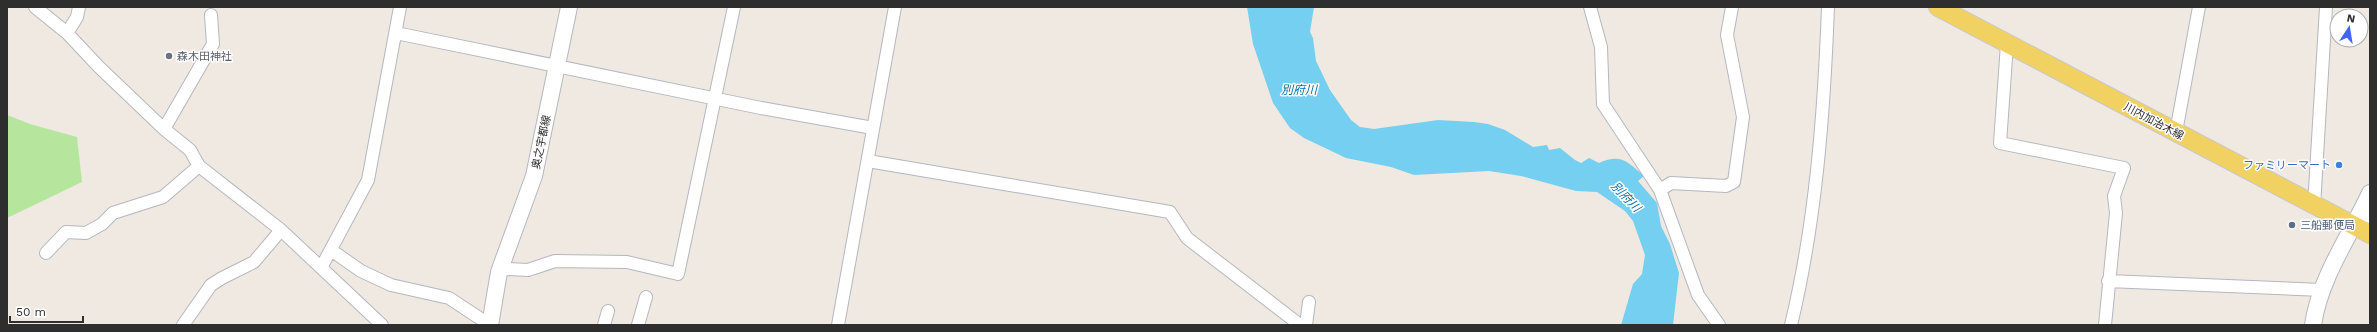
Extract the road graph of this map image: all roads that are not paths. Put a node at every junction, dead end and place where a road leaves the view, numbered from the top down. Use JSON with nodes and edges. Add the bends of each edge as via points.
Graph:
{"nodes":[{"id":1,"x":35,"y":7,"type":"edge"},
{"id":2,"x":79,"y":7,"type":"edge"},
{"id":3,"x":400,"y":7,"type":"edge"},
{"id":4,"x":569,"y":7,"type":"edge"},
{"id":5,"x":734,"y":7,"type":"edge"},
{"id":6,"x":894,"y":7,"type":"edge"},
{"id":7,"x":1590,"y":7,"type":"edge"},
{"id":8,"x":1732,"y":7,"type":"edge"},
{"id":9,"x":1828,"y":7,"type":"edge"},
{"id":10,"x":1938,"y":7,"type":"edge"},
{"id":11,"x":2199,"y":7,"type":"edge"},
{"id":12,"x":2326,"y":7,"type":"edge"},
{"id":13,"x":211,"y":15,"type":"dead end"},
{"id":14,"x":67,"y":33,"type":"junction"},
{"id":15,"x":396,"y":33,"type":"junction"},
{"id":16,"x":2007,"y":44,"type":"junction"},
{"id":17,"x":556,"y":67,"type":"junction"},
{"id":18,"x":715,"y":97,"type":"junction"},
{"id":19,"x":874,"y":128,"type":"junction"},
{"id":20,"x":164,"y":129,"type":"junction"},
{"id":21,"x":2176,"y":132,"type":"junction"},
{"id":22,"x":868,"y":161,"type":"junction"},
{"id":23,"x":199,"y":166,"type":"junction"},
{"id":24,"x":1660,"y":190,"type":"junction"},
{"id":25,"x":2370,"y":193,"type":"edge"},
{"id":26,"x":2314,"y":206,"type":"junction"},
{"id":27,"x":2364,"y":223,"type":"edge"},
{"id":28,"x":281,"y":230,"type":"junction"},
{"id":29,"x":331,"y":250,"type":"junction"},
{"id":30,"x":46,"y":253,"type":"dead end"},
{"id":31,"x":322,"y":266,"type":"junction"},
{"id":32,"x":499,"y":272,"type":"junction"},
{"id":33,"x":2108,"y":281,"type":"junction"},
{"id":34,"x":2322,"y":290,"type":"junction"},
{"id":35,"x":646,"y":297,"type":"dead end"},
{"id":36,"x":1309,"y":302,"type":"dead end"},
{"id":37,"x":608,"y":311,"type":"dead end"},
{"id":38,"x":183,"y":325,"type":"edge"},
{"id":39,"x":382,"y":325,"type":"edge"},
{"id":40,"x":490,"y":325,"type":"edge"},
{"id":41,"x":604,"y":325,"type":"edge"},
{"id":42,"x":638,"y":325,"type":"edge"},
{"id":43,"x":838,"y":325,"type":"edge"},
{"id":44,"x":1300,"y":325,"type":"edge"},
{"id":45,"x":1306,"y":325,"type":"edge"},
{"id":46,"x":1719,"y":325,"type":"edge"},
{"id":47,"x":1791,"y":325,"type":"edge"},
{"id":48,"x":2105,"y":325,"type":"edge"},
{"id":49,"x":2313,"y":325,"type":"edge"}],
"edges":[{"from":1,"to":14,"type":"street"},
{"from":2,"to":14,"type":"street","via":[[77,17]]},
{"from":3,"to":15,"type":"street"},
{"from":4,"to":17,"type":"street","name":"奥之宇都線"},
{"from":5,"to":18,"type":"street"},
{"from":6,"to":19,"type":"street"},
{"from":7,"to":24,"type":"street","via":[[1601,47],[1603,104]]},
{"from":8,"to":24,"type":"street","via":[[1727,35],[1742,117],[1734,182],[1726,186],[1671,183]]},
{"from":9,"to":47,"type":"street","via":[[1827,54],[1812,227]]},
{"from":10,"to":16,"type":"main road","name":"川内加治木線"},
{"from":11,"to":21,"type":"street"},
{"from":12,"to":26,"type":"street"},
{"from":13,"to":20,"type":"street","via":[[213,44]]},
{"from":14,"to":20,"type":"street"},
{"from":15,"to":17,"type":"street"},
{"from":15,"to":29,"type":"street","via":[[368,180]]},
{"from":16,"to":21,"type":"main road","name":"川内加治木線"},
{"from":16,"to":33,"type":"street","via":[[2000,143],[2124,168],[2114,196],[2116,213]]},
{"from":17,"to":18,"type":"street"},
{"from":17,"to":32,"type":"street","name":"奥之宇都線","via":[[534,176]]},
{"from":18,"to":19,"type":"street"},
{"from":18,"to":32,"type":"street","via":[[678,274],[627,262],[555,261],[528,270],[507,269]]},
{"from":19,"to":22,"type":"street"},
{"from":20,"to":23,"type":"street","via":[[190,150]]},
{"from":21,"to":26,"type":"main road","name":"川内加治木線"},
{"from":22,"to":43,"type":"street"},
{"from":22,"to":44,"type":"street","via":[[1170,212],[1187,238]]},
{"from":23,"to":28,"type":"street"},
{"from":23,"to":30,"type":"street","via":[[163,197],[113,213],[102,224],[86,233],[66,232]]},
{"from":24,"to":46,"type":"street","via":[[1698,296]]},
{"from":25,"to":27,"type":"street"},
{"from":26,"to":27,"type":"main road","name":"川内加治木線"},
{"from":27,"to":34,"type":"street","via":[[2330,269]]},
{"from":28,"to":31,"type":"street"},
{"from":28,"to":38,"type":"street","via":[[254,262],[211,285]]},
{"from":29,"to":31,"type":"street"},
{"from":29,"to":40,"type":"street","via":[[361,271],[391,285],[449,298]]},
{"from":31,"to":39,"type":"street"},
{"from":32,"to":40,"type":"street","name":"奥之宇都線"},
{"from":33,"to":34,"type":"street"},
{"from":33,"to":48,"type":"street"},
{"from":34,"to":49,"type":"street"},
{"from":35,"to":42,"type":"street"},
{"from":36,"to":45,"type":"street"},
{"from":37,"to":41,"type":"street"}]}
